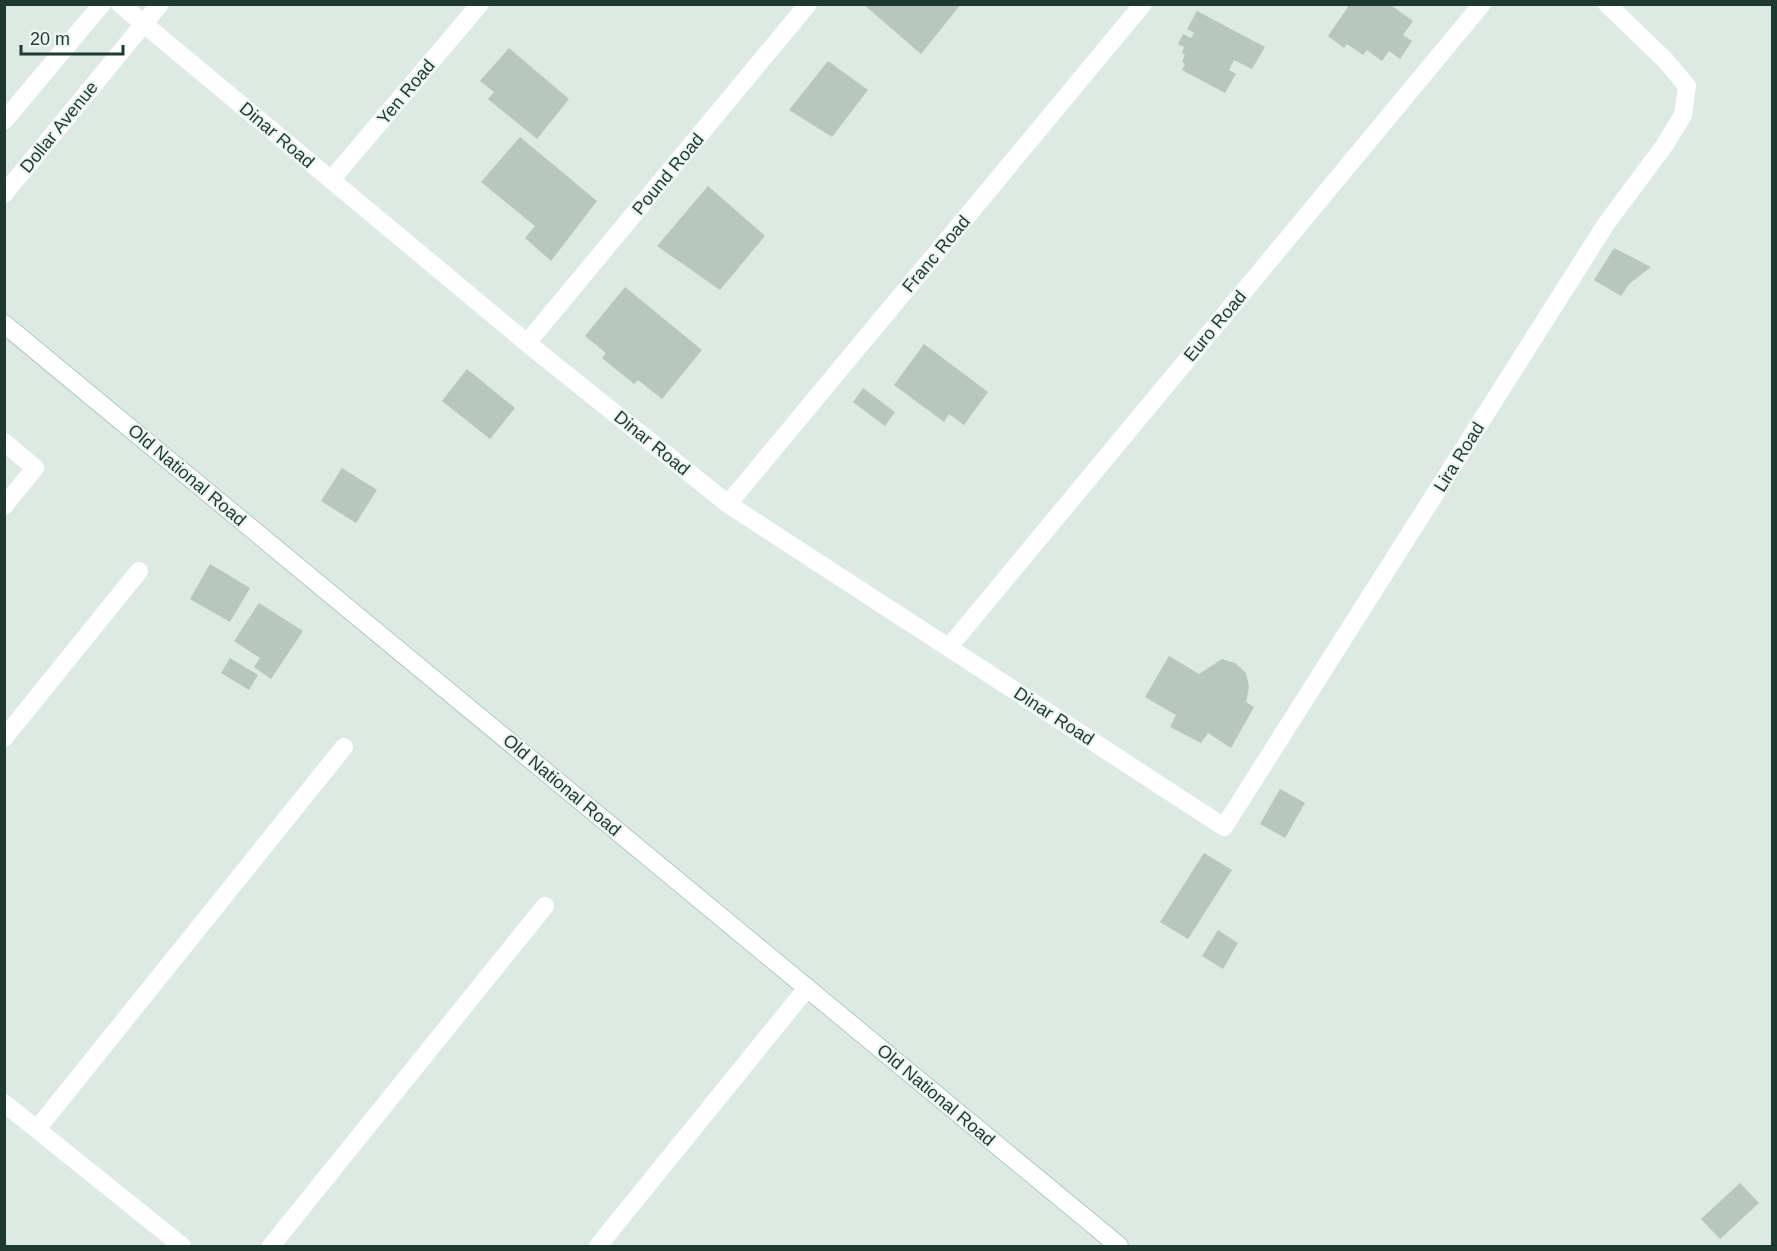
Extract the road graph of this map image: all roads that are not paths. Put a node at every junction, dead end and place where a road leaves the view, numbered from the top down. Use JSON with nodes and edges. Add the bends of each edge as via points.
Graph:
{"nodes":[{"id":1,"x":102,"y":4,"type":"edge"},
{"id":2,"x":120,"y":4,"type":"edge"},
{"id":3,"x":160,"y":4,"type":"edge"},
{"id":4,"x":480,"y":4,"type":"edge"},
{"id":5,"x":808,"y":4,"type":"edge"},
{"id":6,"x":1143,"y":4,"type":"edge"},
{"id":7,"x":1482,"y":4,"type":"edge"},
{"id":8,"x":1608,"y":4,"type":"edge"},
{"id":9,"x":144,"y":24,"type":"junction"},
{"id":10,"x":4,"y":121,"type":"edge"},
{"id":11,"x":331,"y":180,"type":"junction"},
{"id":12,"x":4,"y":194,"type":"edge"},
{"id":13,"x":4,"y":324,"type":"edge"},
{"id":14,"x":527,"y":343,"type":"junction"},
{"id":15,"x":4,"y":442,"type":"edge"},
{"id":16,"x":728,"y":504,"type":"junction"},
{"id":17,"x":4,"y":506,"type":"edge"},
{"id":18,"x":139,"y":571,"type":"dead end"},
{"id":19,"x":949,"y":647,"type":"junction"},
{"id":20,"x":4,"y":738,"type":"edge"},
{"id":21,"x":344,"y":747,"type":"dead end"},
{"id":22,"x":1224,"y":827,"type":"joint"},
{"id":23,"x":545,"y":906,"type":"dead end"},
{"id":24,"x":807,"y":988,"type":"junction"},
{"id":25,"x":4,"y":1103,"type":"edge"},
{"id":26,"x":37,"y":1129,"type":"junction"},
{"id":27,"x":182,"y":1246,"type":"edge"},
{"id":28,"x":271,"y":1246,"type":"edge"},
{"id":29,"x":598,"y":1246,"type":"edge"},
{"id":30,"x":1119,"y":1246,"type":"edge"}],
"edges":[{"from":1,"to":10,"type":"street"},
{"from":2,"to":9,"type":"street","name":"Dinar Road"},
{"from":3,"to":9,"type":"street","name":"Dollar Avenue"},
{"from":4,"to":11,"type":"street","name":"Yen Road"},
{"from":5,"to":14,"type":"street","name":"Pound Road"},
{"from":6,"to":16,"type":"street","name":"Franc Road"},
{"from":7,"to":19,"type":"street","name":"Euro Road"},
{"from":8,"to":22,"type":"street","name":"Lira Road","via":[[1687,86],[1683,115],[1606,224]]},
{"from":9,"to":11,"type":"street","name":"Dinar Road"},
{"from":9,"to":12,"type":"street","name":"Dollar Avenue"},
{"from":11,"to":14,"type":"street","name":"Dinar Road"},
{"from":13,"to":24,"type":"street","name":"Old National Road"},
{"from":14,"to":16,"type":"street","name":"Dinar Road"},
{"from":15,"to":17,"type":"street","via":[[35,468]]},
{"from":16,"to":19,"type":"street","name":"Dinar Road"},
{"from":18,"to":20,"type":"street"},
{"from":19,"to":22,"type":"street","name":"Dinar Road"},
{"from":21,"to":26,"type":"street"},
{"from":23,"to":28,"type":"street"},
{"from":24,"to":29,"type":"street"},
{"from":24,"to":30,"type":"street","name":"Old National Road"},
{"from":25,"to":26,"type":"street"},
{"from":26,"to":27,"type":"street"}]}
